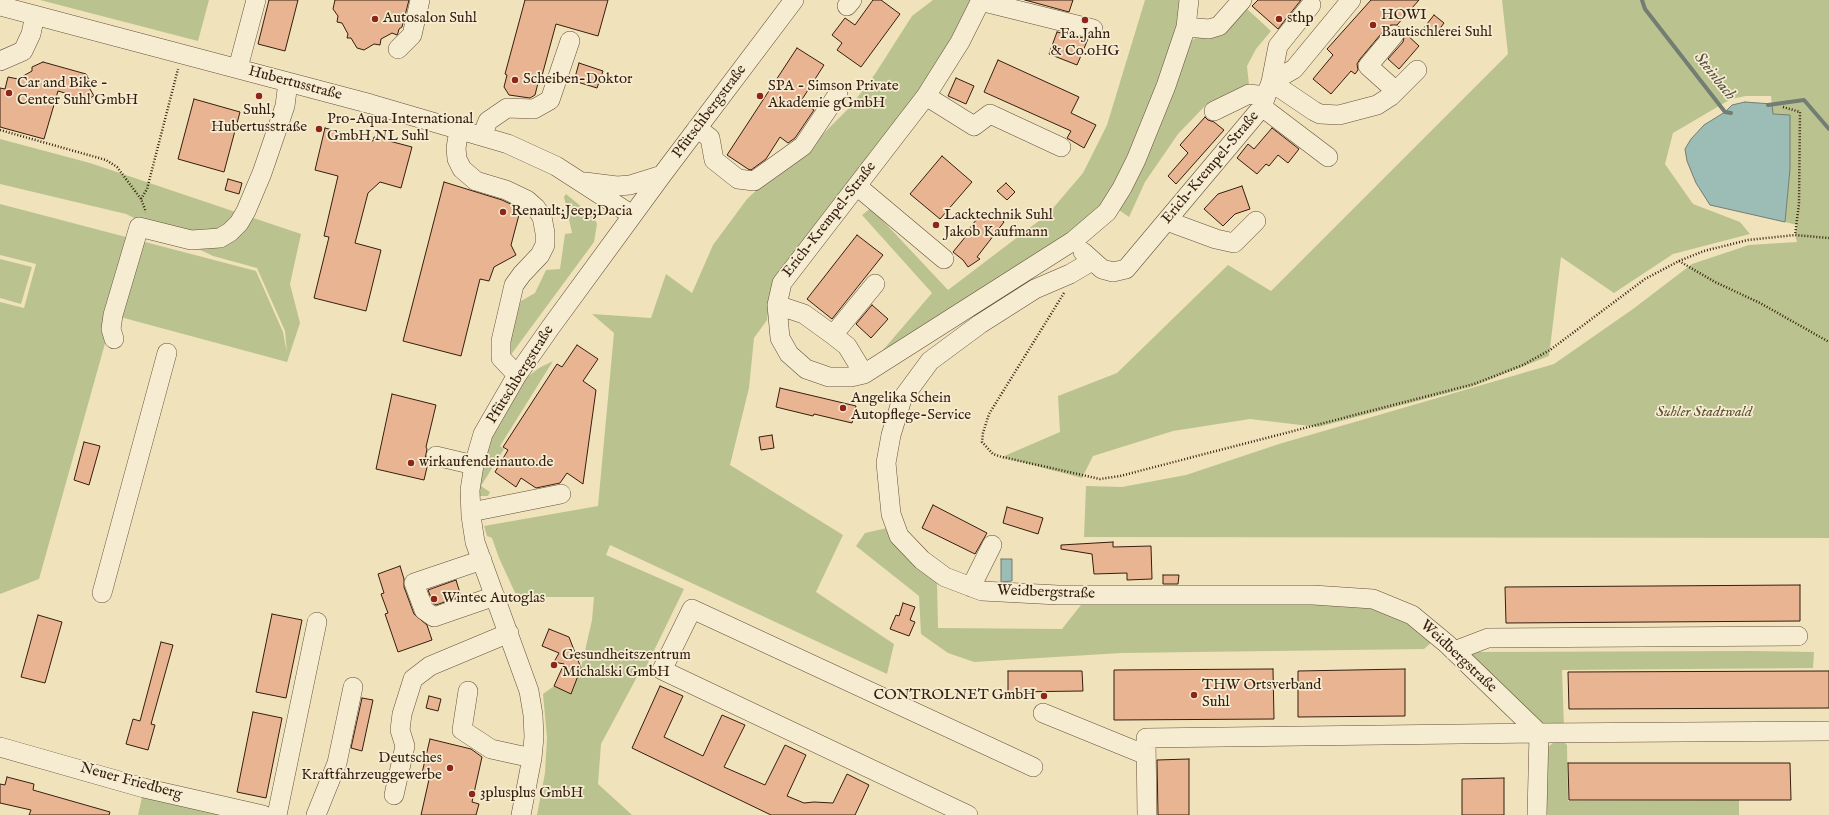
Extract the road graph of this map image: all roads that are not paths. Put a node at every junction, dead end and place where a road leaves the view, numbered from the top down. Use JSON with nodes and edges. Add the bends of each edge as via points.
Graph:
{"nodes":[{"id":1,"x":256,"y":0,"type":"edge"},
{"id":2,"x":420,"y":0,"type":"edge"},
{"id":3,"x":794,"y":0,"type":"edge"},
{"id":4,"x":1189,"y":0,"type":"edge"},
{"id":5,"x":1242,"y":0,"type":"edge"},
{"id":6,"x":1351,"y":0,"type":"edge"},
{"id":7,"x":981,"y":1,"type":"edge"},
{"id":8,"x":1311,"y":5,"type":"dead end"},
{"id":9,"x":0,"y":6,"type":"edge"},
{"id":10,"x":35,"y":15,"type":"junction"},
{"id":11,"x":1186,"y":27,"type":"junction"},
{"id":12,"x":1094,"y":29,"type":"dead end"},
{"id":13,"x":1394,"y":36,"type":"dead end"},
{"id":14,"x":570,"y":41,"type":"dead end"},
{"id":15,"x":398,"y":49,"type":"dead end"},
{"id":16,"x":0,"y":61,"type":"edge"},
{"id":17,"x":238,"y":68,"type":"junction"},
{"id":18,"x":1417,"y":70,"type":"dead end"},
{"id":19,"x":288,"y":82,"type":"junction"},
{"id":20,"x":1396,"y":91,"type":"junction"},
{"id":21,"x":838,"y":94,"type":"dead end"},
{"id":22,"x":1266,"y":95,"type":"junction"},
{"id":23,"x":926,"y":96,"type":"junction"},
{"id":24,"x":1214,"y":111,"type":"dead end"},
{"id":25,"x":697,"y":128,"type":"junction"},
{"id":26,"x":459,"y":130,"type":"junction"},
{"id":27,"x":482,"y":136,"type":"junction"},
{"id":28,"x":1061,"y":147,"type":"dead end"},
{"id":29,"x":1328,"y":157,"type":"dead end"},
{"id":30,"x":662,"y":174,"type":"junction"},
{"id":31,"x":582,"y":182,"type":"junction"},
{"id":32,"x":857,"y":186,"type":"junction"},
{"id":33,"x":632,"y":215,"type":"junction"},
{"id":34,"x":1167,"y":221,"type":"junction"},
{"id":35,"x":1256,"y":221,"type":"dead end"},
{"id":36,"x":1073,"y":241,"type":"junction"},
{"id":37,"x":944,"y":259,"type":"dead end"},
{"id":38,"x":1092,"y":261,"type":"junction"},
{"id":39,"x":874,"y":284,"type":"dead end"},
{"id":40,"x":777,"y":305,"type":"junction"},
{"id":41,"x":833,"y":335,"type":"junction"},
{"id":42,"x":114,"y":339,"type":"dead end"},
{"id":43,"x":167,"y":353,"type":"dead end"},
{"id":44,"x":864,"y":374,"type":"junction"},
{"id":45,"x":517,"y":376,"type":"junction"},
{"id":46,"x":436,"y":456,"type":"dead end"},
{"id":47,"x":474,"y":465,"type":"junction"},
{"id":48,"x":561,"y":494,"type":"dead end"},
{"id":49,"x":471,"y":512,"type":"junction"},
{"id":50,"x":992,"y":545,"type":"dead end"},
{"id":51,"x":482,"y":560,"type":"junction"},
{"id":52,"x":971,"y":587,"type":"junction"},
{"id":53,"x":102,"y":593,"type":"dead end"},
{"id":54,"x":495,"y":596,"type":"junction"},
{"id":55,"x":317,"y":622,"type":"dead end"},
{"id":56,"x":509,"y":634,"type":"junction"},
{"id":57,"x":1798,"y":636,"type":"dead end"},
{"id":58,"x":1454,"y":651,"type":"junction"},
{"id":59,"x":353,"y":687,"type":"dead end"},
{"id":60,"x":468,"y":691,"type":"dead end"},
{"id":61,"x":1043,"y":713,"type":"dead end"},
{"id":62,"x":1829,"y":731,"type":"edge"},
{"id":63,"x":1539,"y":734,"type":"junction"},
{"id":64,"x":0,"y":747,"type":"edge"},
{"id":65,"x":1146,"y":755,"type":"junction"},
{"id":66,"x":532,"y":758,"type":"junction"},
{"id":67,"x":1033,"y":767,"type":"dead end"},
{"id":68,"x":394,"y":796,"type":"dead end"},
{"id":69,"x":263,"y":815,"type":"edge"},
{"id":70,"x":277,"y":815,"type":"edge"},
{"id":71,"x":316,"y":815,"type":"edge"},
{"id":72,"x":521,"y":815,"type":"edge"},
{"id":73,"x":968,"y":815,"type":"edge"},
{"id":74,"x":1147,"y":815,"type":"edge"},
{"id":75,"x":1537,"y":815,"type":"edge"}],
"edges":[{"from":1,"to":17,"type":"street"},
{"from":2,"to":15,"type":"street","via":[[412,35]]},
{"from":3,"to":25,"type":"street","name":"Pfütschbergstraße"},
{"from":4,"to":11,"type":"street","name":"Erich-Krempel-Straße"},
{"from":5,"to":11,"type":"street","via":[[1219,26],[1209,29]]},
{"from":6,"to":22,"type":"street","name":"Erich-Krempel-Straße","via":[[1294,70]]},
{"from":7,"to":12,"type":"street"},
{"from":7,"to":23,"type":"street","name":"Erich-Krempel-Straße","via":[[960,42]]},
{"from":8,"to":22,"type":"street","via":[[1278,46]]},
{"from":9,"to":10,"type":"street","name":"Hubertusstraße"},
{"from":10,"to":16,"type":"street","via":[[31,34],[23,51]]},
{"from":10,"to":17,"type":"street","name":"Hubertusstraße"},
{"from":11,"to":36,"type":"street","name":"Erich-Krempel-Straße","via":[[1166,86],[1122,188],[1106,212]]},
{"from":13,"to":20,"type":"street","via":[[1368,66]]},
{"from":14,"to":27,"type":"street","via":[[550,100],[534,109],[507,108],[488,121]]},
{"from":17,"to":19,"type":"street","name":"Hubertusstraße"},
{"from":18,"to":20,"type":"street"},
{"from":19,"to":26,"type":"street","name":"Hubertusstraße"},
{"from":19,"to":42,"type":"street","via":[[285,106],[262,173],[246,211],[230,232],[220,238],[191,240],[139,227],[114,315],[111,329]]},
{"from":20,"to":22,"type":"street","via":[[1377,105],[1339,115],[1320,114]]},
{"from":21,"to":25,"type":"street","via":[[803,146],[754,181],[738,179],[714,160],[710,138]]},
{"from":22,"to":24,"type":"street","via":[[1249,94]]},
{"from":22,"to":29,"type":"street"},
{"from":22,"to":34,"type":"street","name":"Erich-Krempel-Straße"},
{"from":23,"to":28,"type":"street","via":[[974,126],[990,114]]},
{"from":23,"to":32,"type":"street","name":"Erich-Krempel-Straße"},
{"from":25,"to":30,"type":"street","name":"Pfütschbergstraße"},
{"from":26,"to":27,"type":"street","name":"Hubertusstraße"},
{"from":26,"to":45,"type":"street","via":[[456,148],[457,159],[462,169],[476,181],[506,190],[527,200],[542,217],[545,245],[540,255],[514,285],[501,341],[501,358]]},
{"from":27,"to":31,"type":"street","name":"Hubertusstraße","via":[[536,155]]},
{"from":30,"to":31,"type":"street","name":"Hubertusstraße","via":[[630,185]]},
{"from":30,"to":33,"type":"street","name":"Pfütschbergstraße"},
{"from":31,"to":33,"type":"street","name":"Hubertusstraße"},
{"from":32,"to":37,"type":"street"},
{"from":32,"to":40,"type":"street","name":"Erich-Krempel-Straße","via":[[782,283]]},
{"from":33,"to":45,"type":"street","name":"Pfütschbergstraße"},
{"from":34,"to":35,"type":"street","via":[[1234,243]]},
{"from":34,"to":38,"type":"street","name":"Erich-Krempel-Straße","via":[[1126,269],[1113,272],[1102,269]]},
{"from":36,"to":38,"type":"street","name":"Erich-Krempel-Straße"},
{"from":36,"to":44,"type":"street","name":"Erich-Krempel-Straße"},
{"from":38,"to":52,"type":"street","name":"Weidbergstraße","via":[[1035,290],[980,324],[930,361],[902,399],[886,463],[892,514],[899,536],[922,560],[945,577]]},
{"from":39,"to":41,"type":"street"},
{"from":40,"to":41,"type":"street","via":[[804,314]]},
{"from":40,"to":44,"type":"street","name":"Erich-Krempel-Straße","via":[[780,338],[789,354],[806,369],[829,377]]},
{"from":41,"to":44,"type":"street","via":[[847,346]]},
{"from":43,"to":53,"type":"street"},
{"from":45,"to":47,"type":"street","name":"Pfütschbergstraße","via":[[484,434]]},
{"from":46,"to":47,"type":"street"},
{"from":47,"to":49,"type":"street","name":"Pfütschbergstraße","via":[[470,490]]},
{"from":48,"to":49,"type":"street"},
{"from":49,"to":51,"type":"street","name":"Pfütschbergstraße","via":[[475,542]]},
{"from":50,"to":52,"type":"street"},
{"from":51,"to":54,"type":"street","name":"Pfütschbergstraße"},
{"from":51,"to":54,"type":"street","via":[[414,583],[424,610],[434,617]]},
{"from":52,"to":58,"type":"street","name":"Weidbergstraße","via":[[982,591],[1058,595],[1313,595],[1373,599],[1412,615]]},
{"from":54,"to":56,"type":"street","name":"Pfütschbergstraße"},
{"from":55,"to":70,"type":"street"},
{"from":56,"to":66,"type":"street","name":"Pfütschbergstraße","via":[[529,691],[534,737]]},
{"from":56,"to":68,"type":"street","via":[[430,666],[413,679],[402,714],[400,730],[405,746]]},
{"from":57,"to":58,"type":"street","via":[[1488,638]]},
{"from":58,"to":63,"type":"street","name":"Weidbergstraße"},
{"from":59,"to":71,"type":"street","via":[[337,763]]},
{"from":60,"to":66,"type":"street","via":[[462,730],[491,748]]},
{"from":61,"to":65,"type":"street"},
{"from":62,"to":63,"type":"street"},
{"from":63,"to":65,"type":"street","via":[[1146,738]]},
{"from":63,"to":75,"type":"street"},
{"from":64,"to":69,"type":"street","name":"Neuer Friedberg","via":[[144,788]]},
{"from":65,"to":74,"type":"street"},
{"from":66,"to":72,"type":"street","name":"Pfütschbergstraße"},
{"from":67,"to":73,"type":"street","via":[[692,609],[662,670]]}]}
